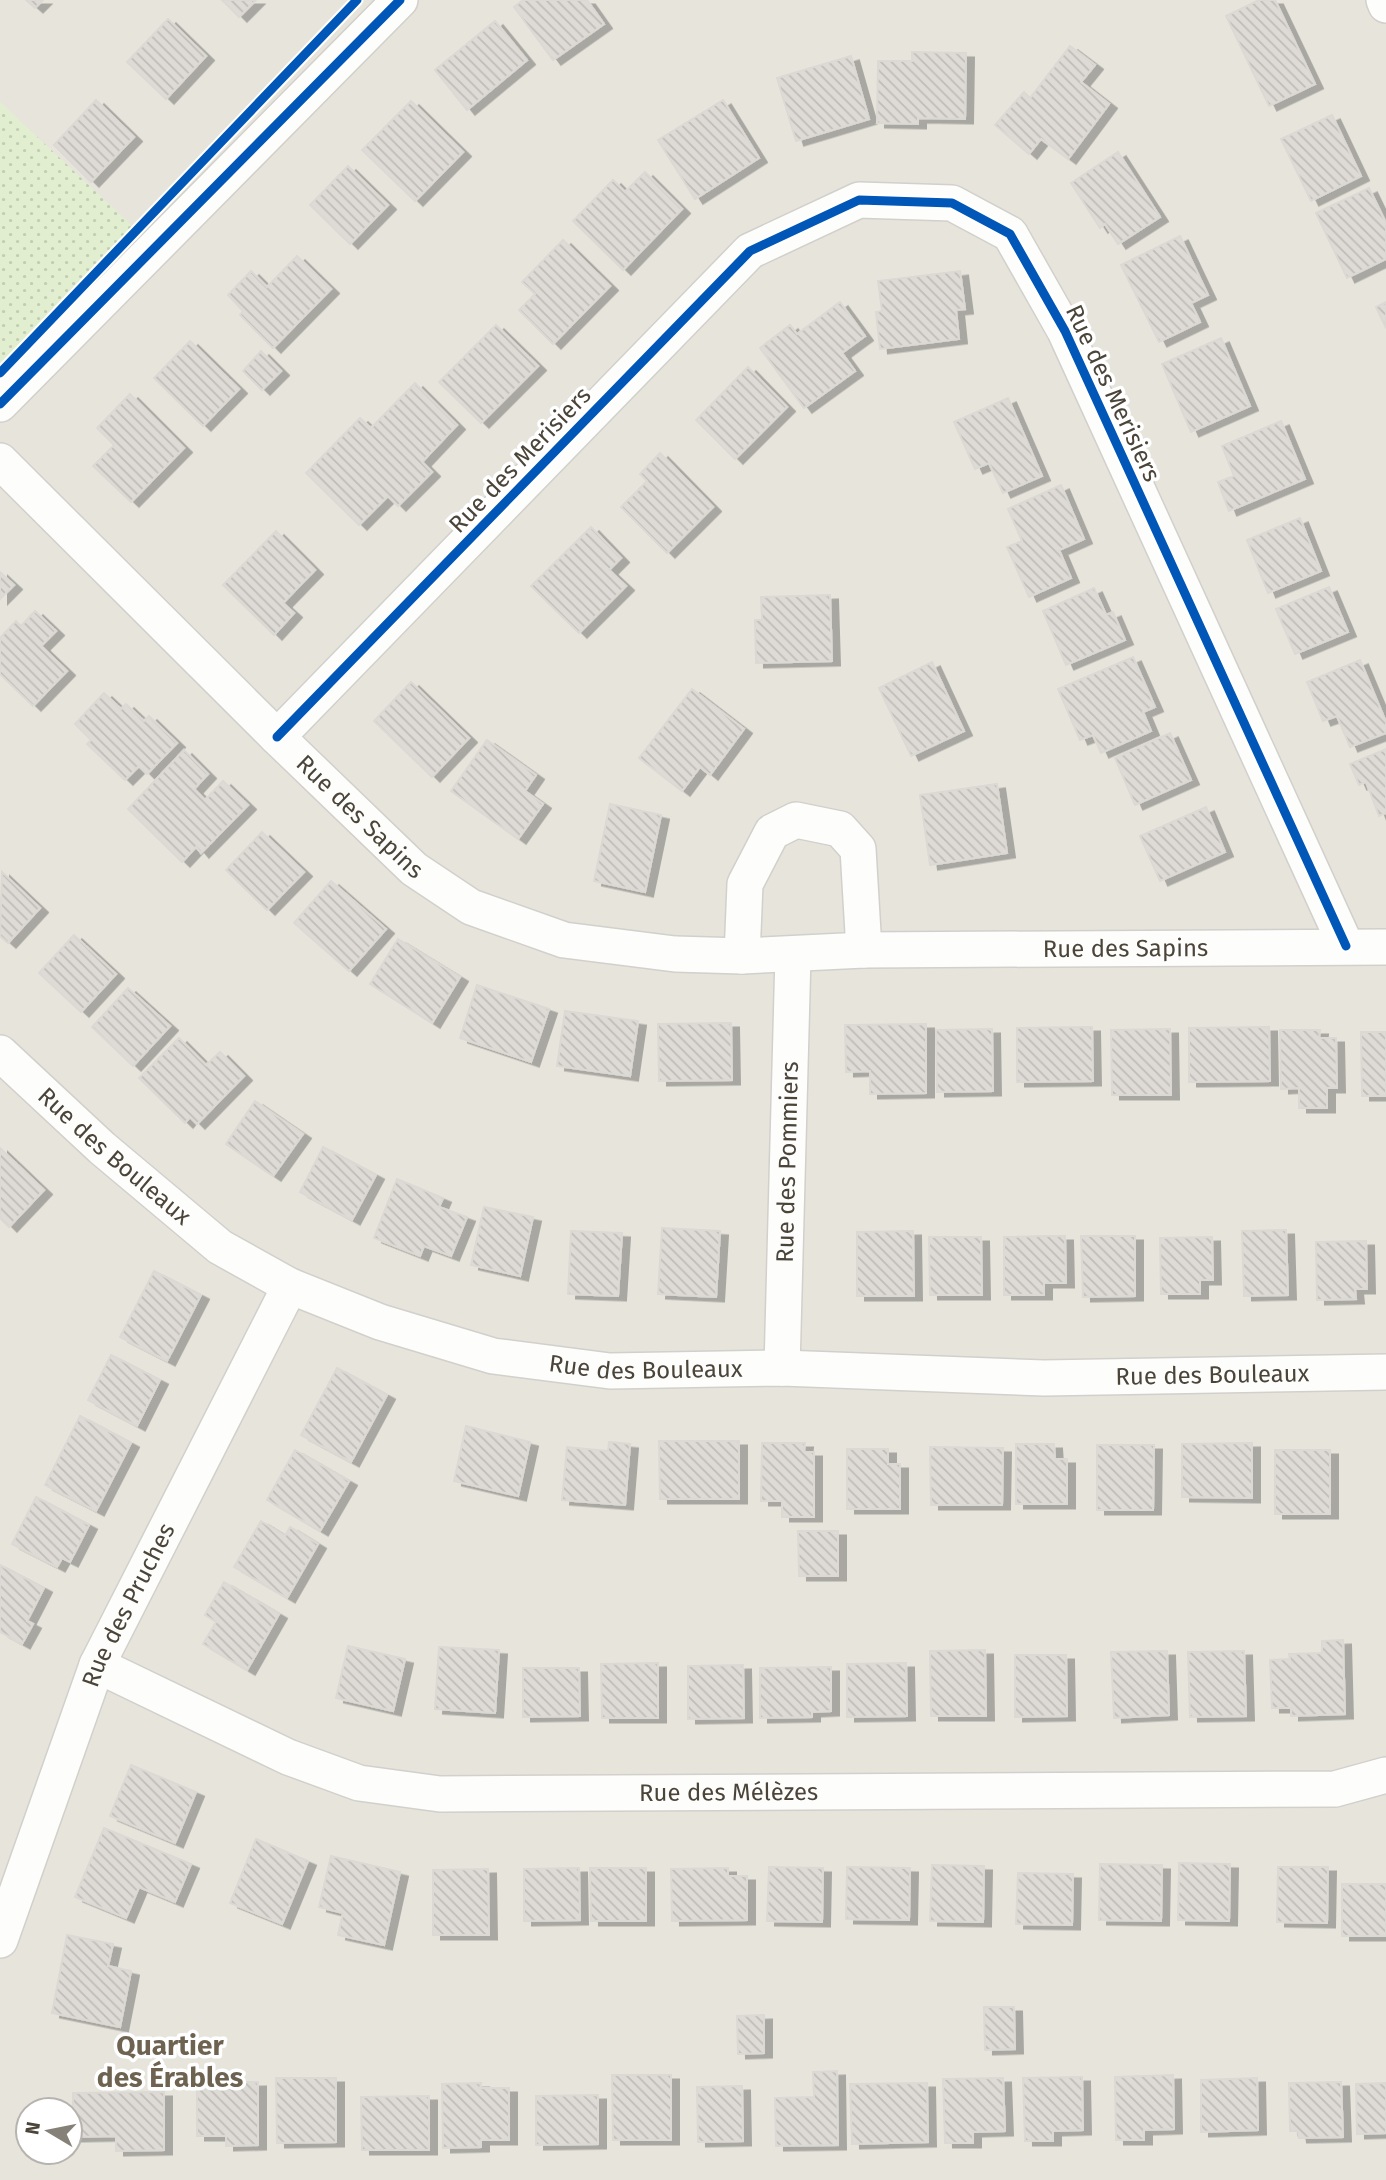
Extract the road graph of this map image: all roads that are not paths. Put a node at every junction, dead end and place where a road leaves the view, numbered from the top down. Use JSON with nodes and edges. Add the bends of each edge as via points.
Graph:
{"nodes":[{"id":1,"x":400,"y":0,"type":"edge"},
{"id":2,"x":1384,"y":0,"type":"edge"},
{"id":3,"x":1386,"y":5,"type":"edge"},
{"id":4,"x":0,"y":404,"type":"edge"},
{"id":5,"x":0,"y":461,"type":"edge"},
{"id":6,"x":277,"y":737,"type":"junction"},
{"id":7,"x":1346,"y":946,"type":"junction"},
{"id":8,"x":1386,"y":947,"type":"edge"},
{"id":9,"x":864,"y":950,"type":"junction"},
{"id":10,"x":793,"y":955,"type":"junction"},
{"id":11,"x":742,"y":956,"type":"junction"},
{"id":12,"x":0,"y":1053,"type":"edge"},
{"id":13,"x":290,"y":1286,"type":"junction"},
{"id":14,"x":782,"y":1368,"type":"junction"},
{"id":15,"x":1386,"y":1372,"type":"edge"},
{"id":16,"x":97,"y":1665,"type":"junction"},
{"id":17,"x":1386,"y":1775,"type":"edge"},
{"id":18,"x":0,"y":1940,"type":"edge"}],
"edges":[{"from":1,"to":4,"type":"street"},
{"from":2,"to":3,"type":"street"},
{"from":5,"to":6,"type":"street","name":"Rue des Sapins"},
{"from":6,"to":7,"type":"street","name":"Rue des Merisiers","via":[[750,251],[859,200],[952,203],[1010,234],[1065,331]]},
{"from":6,"to":11,"type":"street","name":"Rue des Sapins","via":[[414,869],[471,907],[564,940],[676,954]]},
{"from":7,"to":8,"type":"street","name":"Rue des Sapins"},
{"from":7,"to":9,"type":"street","name":"Rue des Sapins"},
{"from":9,"to":10,"type":"street","name":"Rue des Sapins"},
{"from":9,"to":11,"type":"street","via":[[858,849],[840,829],[796,820],[772,832],[745,884]]},
{"from":10,"to":11,"type":"street","name":"Rue des Sapins"},
{"from":10,"to":14,"type":"street","name":"Rue des Pommiers"},
{"from":12,"to":13,"type":"street","name":"Rue des Bouleaux","via":[[102,1148],[220,1247]]},
{"from":13,"to":14,"type":"street","name":"Rue des Bouleaux","via":[[380,1322],[493,1356],[610,1371]]},
{"from":13,"to":16,"type":"street","name":"Rue des Pruches"},
{"from":14,"to":15,"type":"street","name":"Rue des Bouleaux","via":[[1044,1378]]},
{"from":16,"to":17,"type":"street","name":"Rue des Mélèzes","via":[[288,1757],[359,1783],[440,1794],[1335,1790]]},
{"from":16,"to":18,"type":"street","name":"Rue des Pruches"}]}
